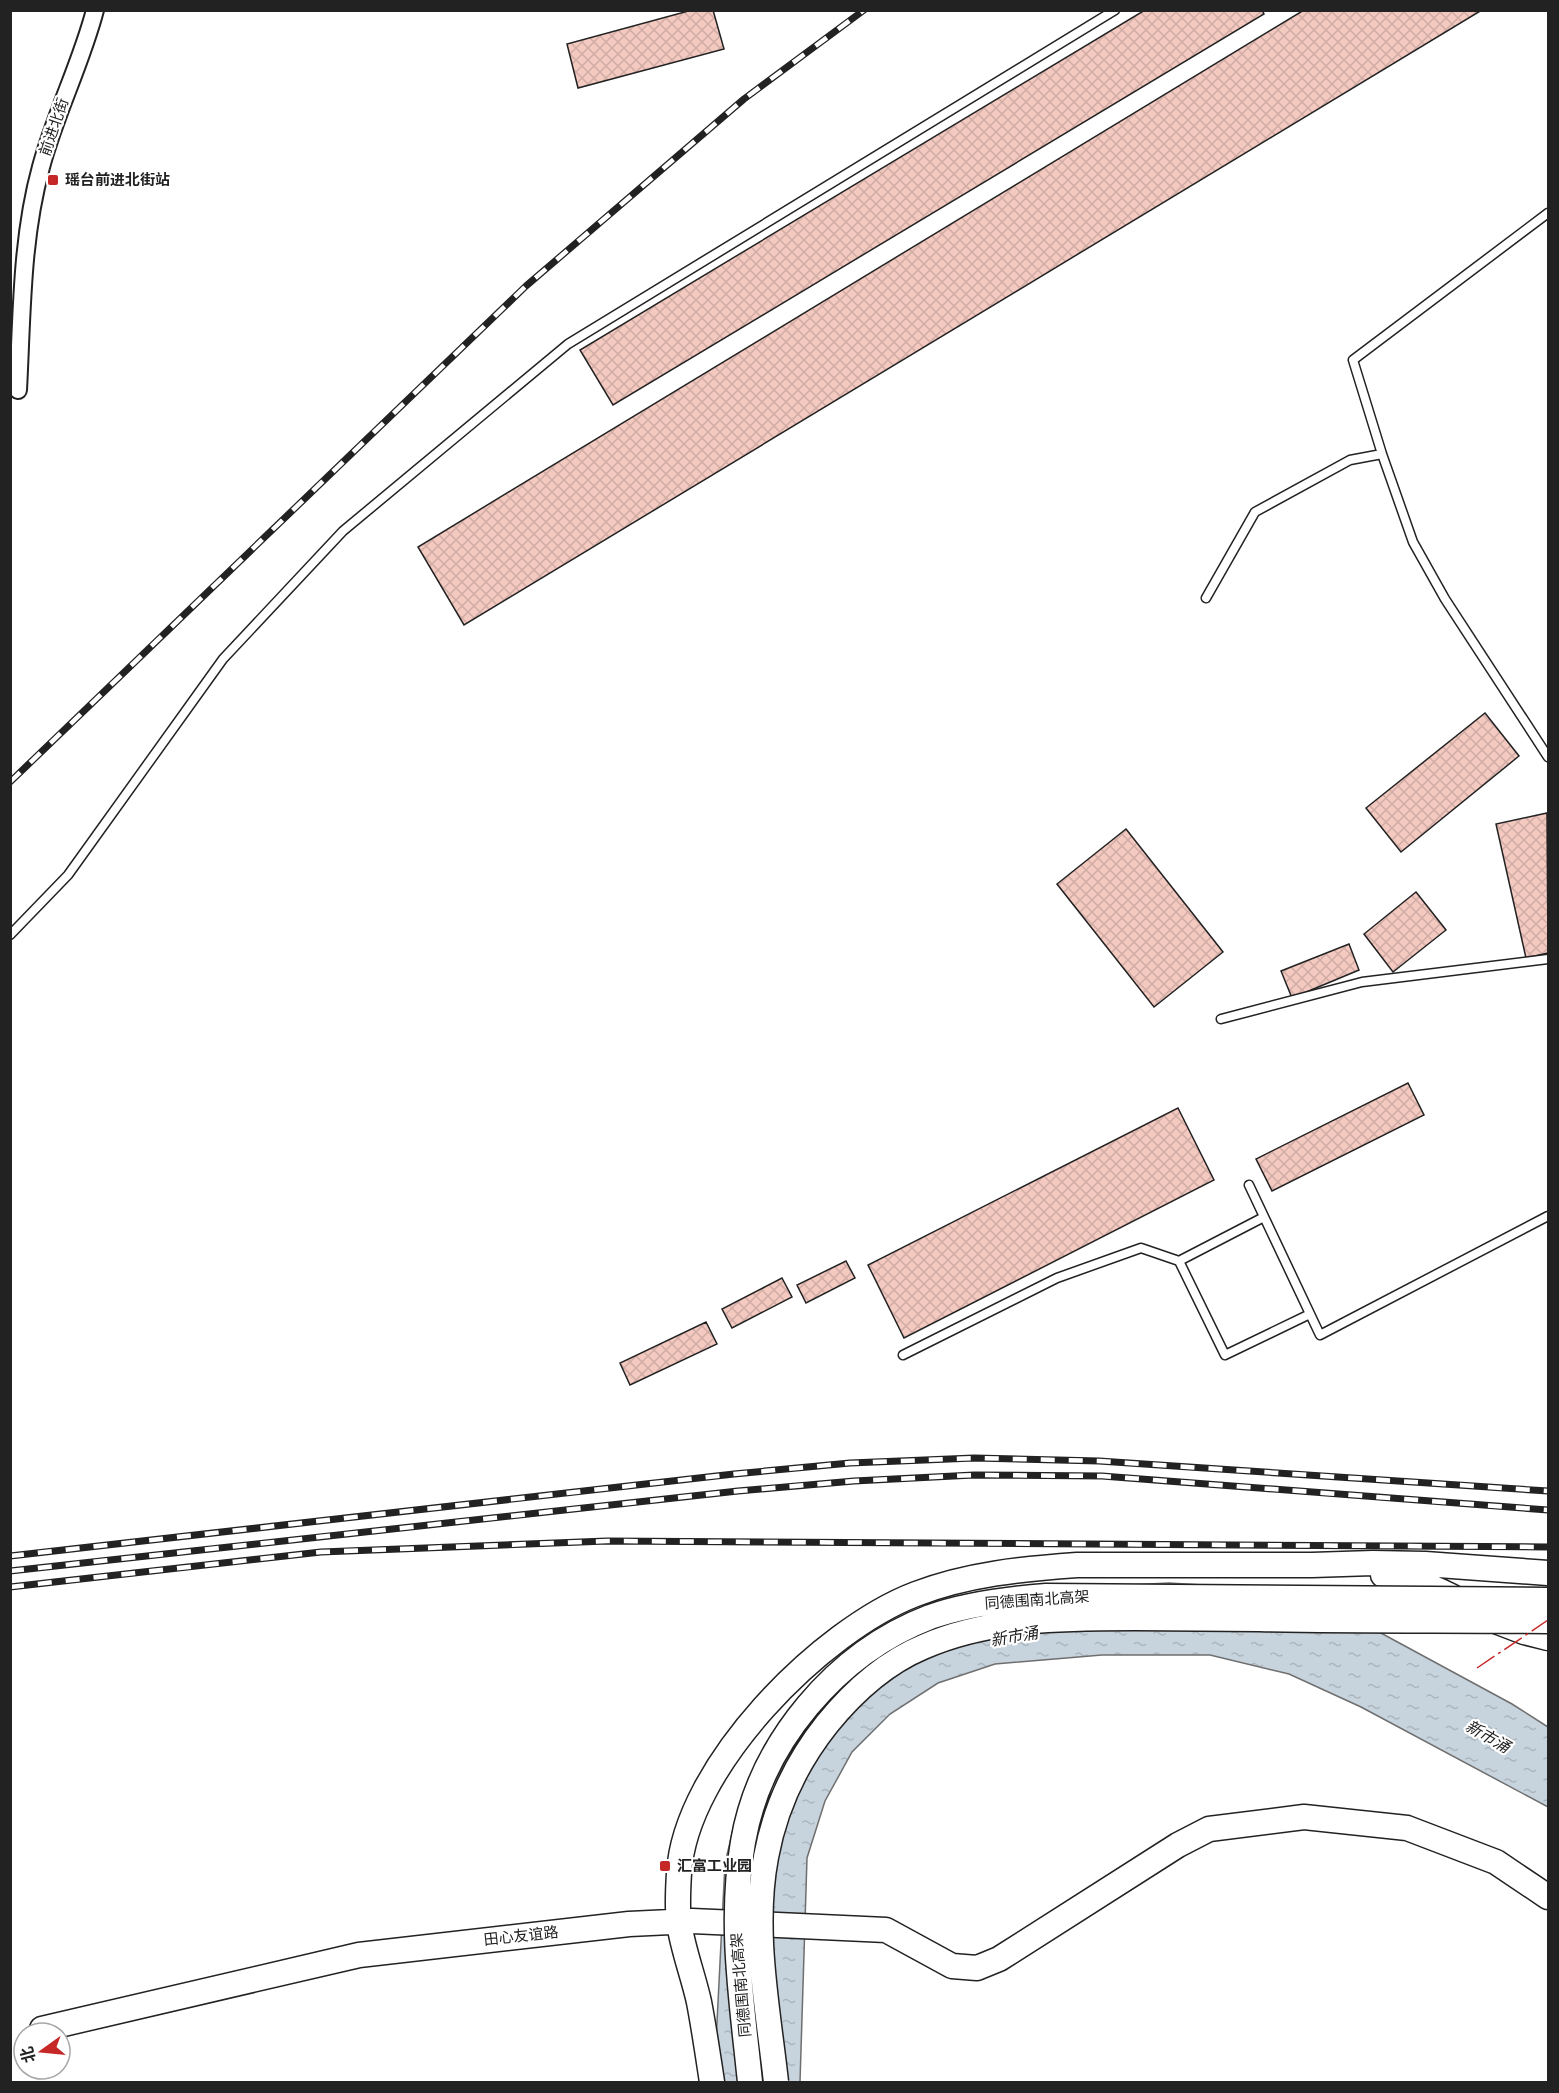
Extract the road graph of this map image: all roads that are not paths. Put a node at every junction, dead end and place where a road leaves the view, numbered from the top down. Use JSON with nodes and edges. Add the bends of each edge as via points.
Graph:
{"nodes":[{"id":1,"x":95,"y":10,"type":"edge"},
{"id":2,"x":1115,"y":10,"type":"edge"},
{"id":3,"x":1548,"y":213,"type":"edge"},
{"id":4,"x":16,"y":288,"type":"edge"},
{"id":5,"x":18,"y":390,"type":"dead end"},
{"id":6,"x":1382,"y":454,"type":"junction"},
{"id":7,"x":1206,"y":598,"type":"dead end"},
{"id":8,"x":1548,"y":757,"type":"edge"},
{"id":9,"x":10,"y":935,"type":"edge"},
{"id":10,"x":1548,"y":958,"type":"edge"},
{"id":11,"x":1221,"y":1019,"type":"dead end"},
{"id":12,"x":1249,"y":1185,"type":"dead end"},
{"id":13,"x":1548,"y":1216,"type":"edge"},
{"id":14,"x":1264,"y":1217,"type":"junction"},
{"id":15,"x":1179,"y":1261,"type":"junction"},
{"id":16,"x":1310,"y":1314,"type":"junction"},
{"id":17,"x":903,"y":1355,"type":"dead end"},
{"id":18,"x":1312,"y":1565,"type":"junction"},
{"id":19,"x":1548,"y":1573,"type":"edge"},
{"id":20,"x":1548,"y":1587,"type":"edge"},
{"id":21,"x":1548,"y":1600,"type":"edge"},
{"id":22,"x":1548,"y":1632,"type":"edge"},
{"id":23,"x":1548,"y":1898,"type":"edge"},
{"id":24,"x":685,"y":1921,"type":"junction"},
{"id":25,"x":72,"y":2022,"type":"edge"},
{"id":26,"x":712,"y":2082,"type":"edge"},
{"id":27,"x":750,"y":2082,"type":"edge"},
{"id":28,"x":776,"y":2082,"type":"edge"}],
"edges":[{"from":1,"to":4,"type":"street","name":"前进北街","via":[[40,167]]},
{"from":2,"to":9,"type":"lane","via":[[568,344],[343,531],[224,659],[68,875]]},
{"from":3,"to":6,"type":"lane","via":[[1353,360]]},
{"from":4,"to":5,"type":"street","name":"前进北街"},
{"from":6,"to":7,"type":"lane","via":[[1350,459],[1255,512]]},
{"from":6,"to":8,"type":"lane","via":[[1413,542],[1429,572]]},
{"from":10,"to":11,"type":"lane","via":[[1362,982]]},
{"from":12,"to":14,"type":"lane"},
{"from":13,"to":16,"type":"lane","via":[[1320,1335]]},
{"from":14,"to":15,"type":"lane"},
{"from":14,"to":16,"type":"lane"},
{"from":15,"to":16,"type":"lane","via":[[1225,1355]]},
{"from":15,"to":17,"type":"lane","via":[[1141,1248],[1057,1278]]},
{"from":18,"to":19,"type":"street","via":[[1425,1564]]},
{"from":18,"to":22,"type":"street","via":[[1414,1580],[1495,1621]]},
{"from":18,"to":24,"type":"street","via":[[1043,1567],[990,1574],[917,1593],[870,1617],[843,1634],[774,1697],[713,1773],[681,1852]]},
{"from":20,"to":22,"type":"street","via":[[1534,1603],[1530,1615],[1532,1625]]},
{"from":21,"to":27,"type":"street","name":"同德围南北高架","bridge":true,"via":[[1046,1596],[951,1611],[915,1623],[884,1640],[830,1680],[801,1714],[762,1780],[748,1820],[738,1885],[737,1948]]},
{"from":22,"to":28,"type":"street","name":"同德围南北高架","bridge":true,"via":[[1210,1618],[1054,1620],[971,1631],[920,1647],[897,1660],[860,1689],[816,1737],[796,1770],[773,1828],[761,1901]]},
{"from":23,"to":24,"type":"street","name":"田心友谊路","bridge":true,"via":[[1496,1862],[1407,1828],[1304,1817],[1209,1829],[999,1959],[977,1968],[952,1966],[886,1930]]},
{"from":24,"to":25,"type":"street","name":"田心友谊路","via":[[359,1955]]},
{"from":24,"to":26,"type":"street"}]}
